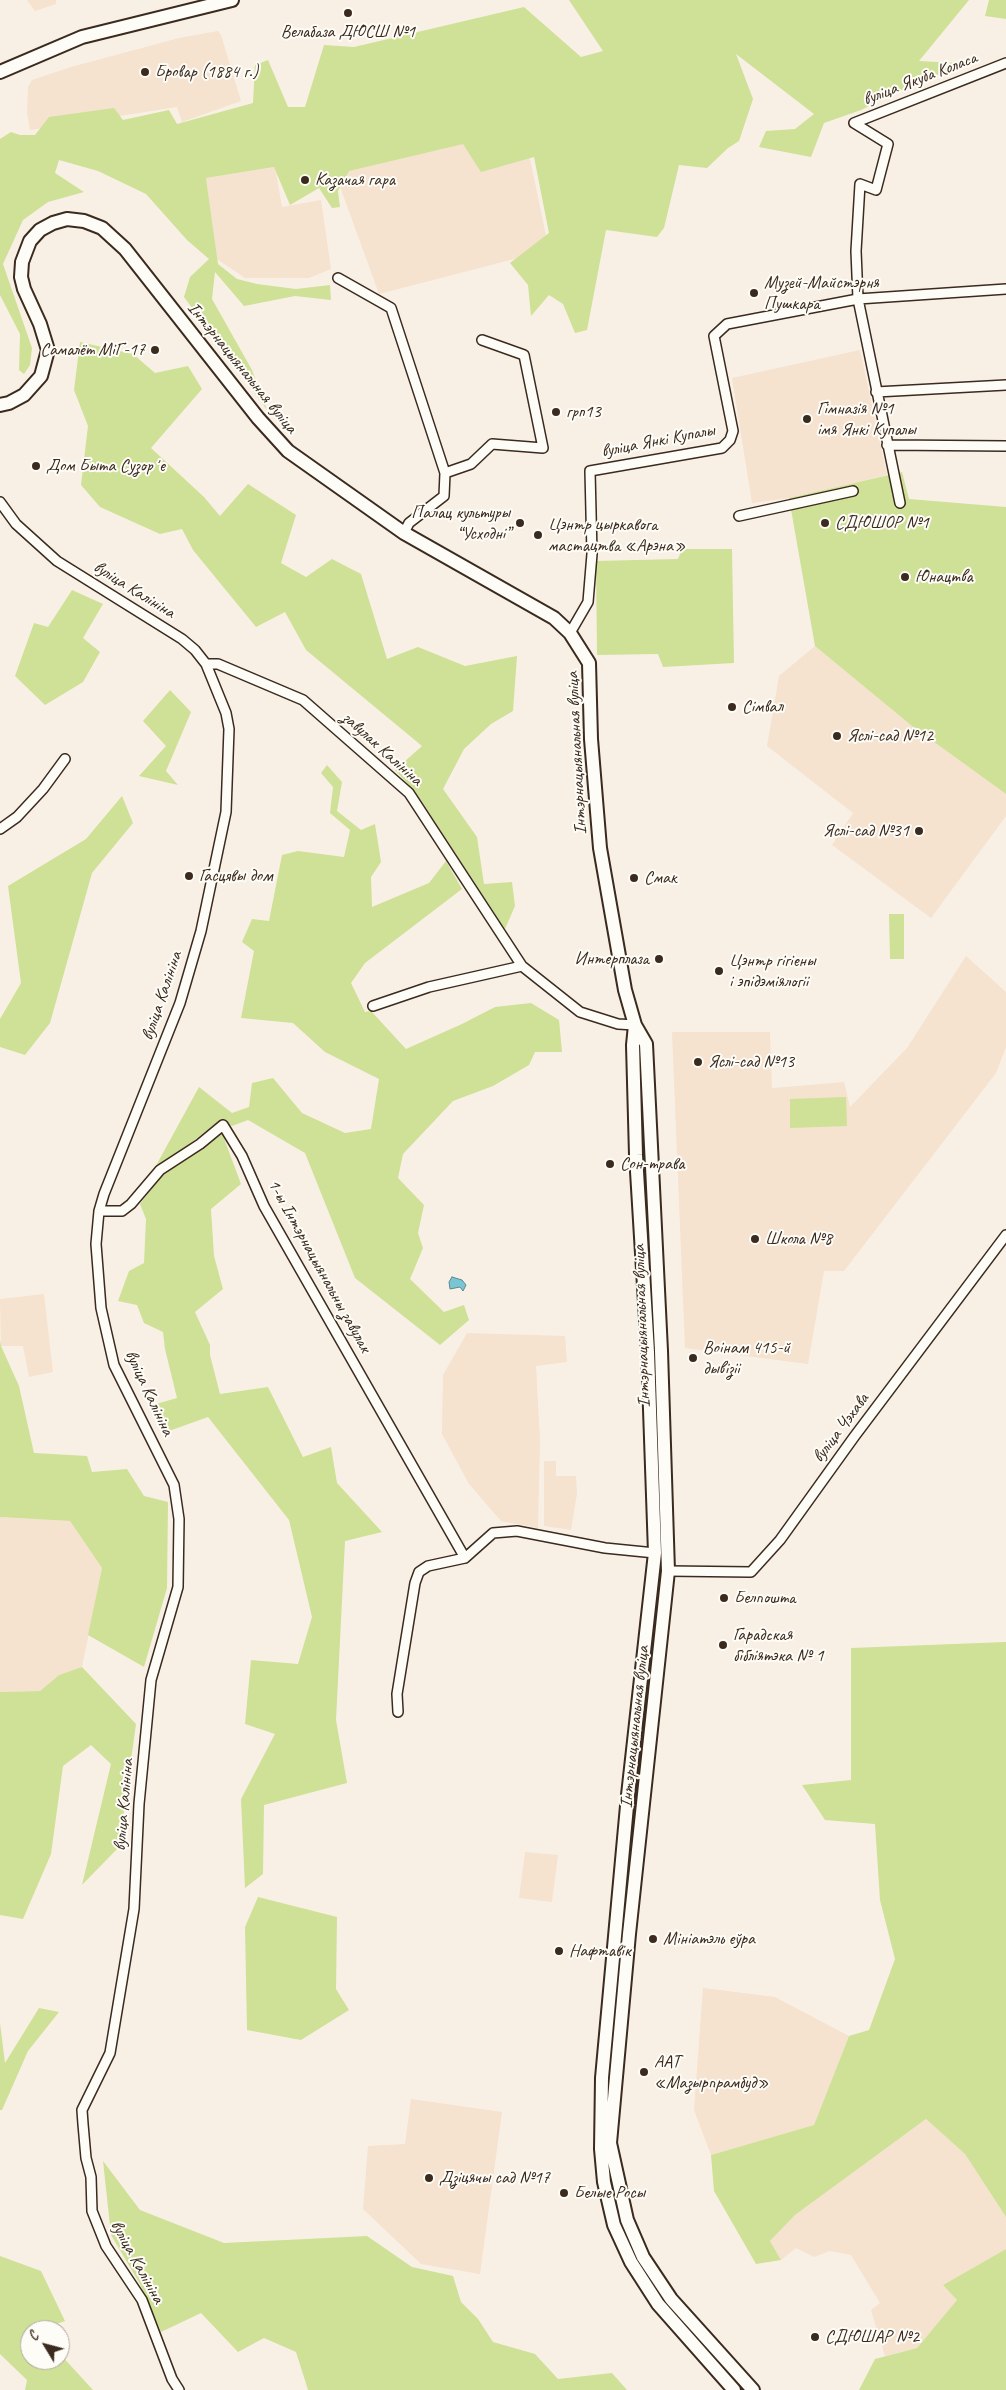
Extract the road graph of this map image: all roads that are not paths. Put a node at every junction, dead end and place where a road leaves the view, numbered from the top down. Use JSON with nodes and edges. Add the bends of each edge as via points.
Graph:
{"nodes":[{"id":1,"x":232,"y":0,"type":"edge"},
{"id":2,"x":1006,"y":63,"type":"edge"},
{"id":3,"x":0,"y":72,"type":"edge"},
{"id":4,"x":338,"y":278,"type":"dead end"},
{"id":5,"x":1006,"y":288,"type":"edge"},
{"id":6,"x":858,"y":299,"type":"junction"},
{"id":7,"x":482,"y":340,"type":"dead end"},
{"id":8,"x":1006,"y":385,"type":"edge"},
{"id":9,"x":876,"y":392,"type":"junction"},
{"id":10,"x":0,"y":405,"type":"edge"},
{"id":11,"x":887,"y":445,"type":"junction"},
{"id":12,"x":1006,"y":446,"type":"edge"},
{"id":13,"x":445,"y":473,"type":"junction"},
{"id":14,"x":853,"y":491,"type":"dead end"},
{"id":15,"x":0,"y":502,"type":"edge"},
{"id":16,"x":900,"y":503,"type":"dead end"},
{"id":17,"x":739,"y":516,"type":"dead end"},
{"id":18,"x":404,"y":533,"type":"junction"},
{"id":19,"x":570,"y":633,"type":"junction"},
{"id":20,"x":206,"y":664,"type":"junction"},
{"id":21,"x":65,"y":759,"type":"dead end"},
{"id":22,"x":0,"y":829,"type":"edge"},
{"id":23,"x":522,"y":966,"type":"junction"},
{"id":24,"x":373,"y":1006,"type":"dead end"},
{"id":25,"x":635,"y":1025,"type":"junction"},
{"id":26,"x":99,"y":1211,"type":"junction"},
{"id":27,"x":1006,"y":1235,"type":"edge"},
{"id":28,"x":661,"y":1351,"type":"junction"},
{"id":29,"x":648,"y":1352,"type":"junction"},
{"id":30,"x":655,"y":1554,"type":"junction"},
{"id":31,"x":465,"y":1558,"type":"junction"},
{"id":32,"x":653,"y":1570,"type":"junction"},
{"id":33,"x":668,"y":1571,"type":"junction"},
{"id":34,"x":398,"y":1712,"type":"dead end"},
{"id":35,"x":616,"y":1933,"type":"junction"},
{"id":36,"x":629,"y":1934,"type":"junction"},
{"id":37,"x":610,"y":2181,"type":"junction"},
{"id":38,"x":178,"y":2390,"type":"edge"},
{"id":39,"x":734,"y":2390,"type":"edge"},
{"id":40,"x":753,"y":2390,"type":"edge"}],
"edges":[{"from":1,"to":3,"type":"main road","via":[[82,37]]},
{"from":2,"to":6,"type":"street","name":"вуліца Якуба Коласа","via":[[854,123],[888,144],[876,190],[860,184],[856,251]]},
{"from":4,"to":13,"type":"street","via":[[391,308]]},
{"from":5,"to":6,"type":"street"},
{"from":6,"to":9,"type":"street"},
{"from":6,"to":19,"type":"street","name":"вуліца Янкі Купалы","via":[[727,324],[714,336],[733,431],[722,448],[590,471],[592,554],[588,602]]},
{"from":7,"to":13,"type":"street","via":[[524,355],[543,448],[492,444],[471,464]]},
{"from":8,"to":9,"type":"street"},
{"from":9,"to":11,"type":"street"},
{"from":10,"to":18,"type":"main road","name":"Інтэрнацыянальная вуліца","via":[[24,395],[41,376],[48,350],[21,277],[24,251],[40,230],[53,223],[84,221],[102,228],[125,249],[272,436],[305,465]]},
{"from":11,"to":12,"type":"street"},
{"from":11,"to":16,"type":"street"},
{"from":13,"to":18,"type":"street","via":[[444,496],[409,523]]},
{"from":14,"to":17,"type":"street"},
{"from":15,"to":20,"type":"street","name":"вуліца Калініна","via":[[16,524],[44,551],[182,639],[202,656]]},
{"from":18,"to":19,"type":"main road","name":"Інтэрнацыянальная вуліца","via":[[554,618]]},
{"from":19,"to":25,"type":"main road","name":"Інтэрнацыянальная вуліца","via":[[589,662],[591,739],[600,848]]},
{"from":20,"to":23,"type":"street","name":"завулак Калініна","via":[[218,664],[303,700],[410,793]]},
{"from":20,"to":26,"type":"street","name":"вуліца Калініна","via":[[226,713],[229,729],[226,812],[201,931],[180,1002],[114,1163]]},
{"from":21,"to":22,"type":"street","via":[[43,789],[17,817]]},
{"from":23,"to":24,"type":"street","via":[[429,986]]},
{"from":23,"to":25,"type":"street","name":"завулак Калініна","via":[[580,1012],[618,1024]]},
{"from":25,"to":28,"type":"main road","name":"Інтэрнацыянальная вуліца","via":[[646,1044]]},
{"from":25,"to":29,"type":"main road","name":"Інтэрнацыянальная вуліца","via":[[636,1155]]},
{"from":26,"to":31,"type":"street","name":"1-ы Інтэрнацыянальны завулак","via":[[122,1211],[160,1170],[223,1125],[242,1156],[264,1206]]},
{"from":26,"to":38,"type":"street","name":"вуліца Калініна","via":[[96,1244],[100,1308],[114,1365],[174,1485],[179,1528],[178,1587],[151,1680],[132,1918],[110,2053],[82,2110],[92,2211],[106,2246],[142,2300]]},
{"from":27,"to":33,"type":"street","name":"вуліца Чэхава","via":[[780,1540],[751,1572]]},
{"from":28,"to":29,"type":"main road"},
{"from":28,"to":33,"type":"main road","name":"Інтэрнацыянальная вуліца"},
{"from":29,"to":30,"type":"main road","name":"Інтэрнацыянальная вуліца"},
{"from":30,"to":31,"type":"street","via":[[517,1531],[493,1533]]},
{"from":30,"to":32,"type":"main road","name":"Інтэрнацыянальная вуліца"},
{"from":31,"to":34,"type":"street","via":[[428,1566],[419,1572],[397,1694]]},
{"from":32,"to":33,"type":"main road"},
{"from":32,"to":35,"type":"main road","name":"Інтэрнацыянальная вуліца"},
{"from":33,"to":36,"type":"main road","name":"Інтэрнацыянальная вуліца"},
{"from":35,"to":36,"type":"main road"},
{"from":35,"to":37,"type":"main road","name":"Інтэрнацыянальная вуліца","via":[[602,2078],[600,2139]]},
{"from":36,"to":37,"type":"main road","name":"Інтэрнацыянальная вуліца","via":[[610,2142]]},
{"from":37,"to":39,"type":"main road","name":"Інтэрнацыянальная вуліца","via":[[614,2225],[630,2262],[658,2304]]},
{"from":37,"to":40,"type":"main road","name":"Інтэрнацыянальная вуліца","via":[[648,2264],[671,2298]]}]}
